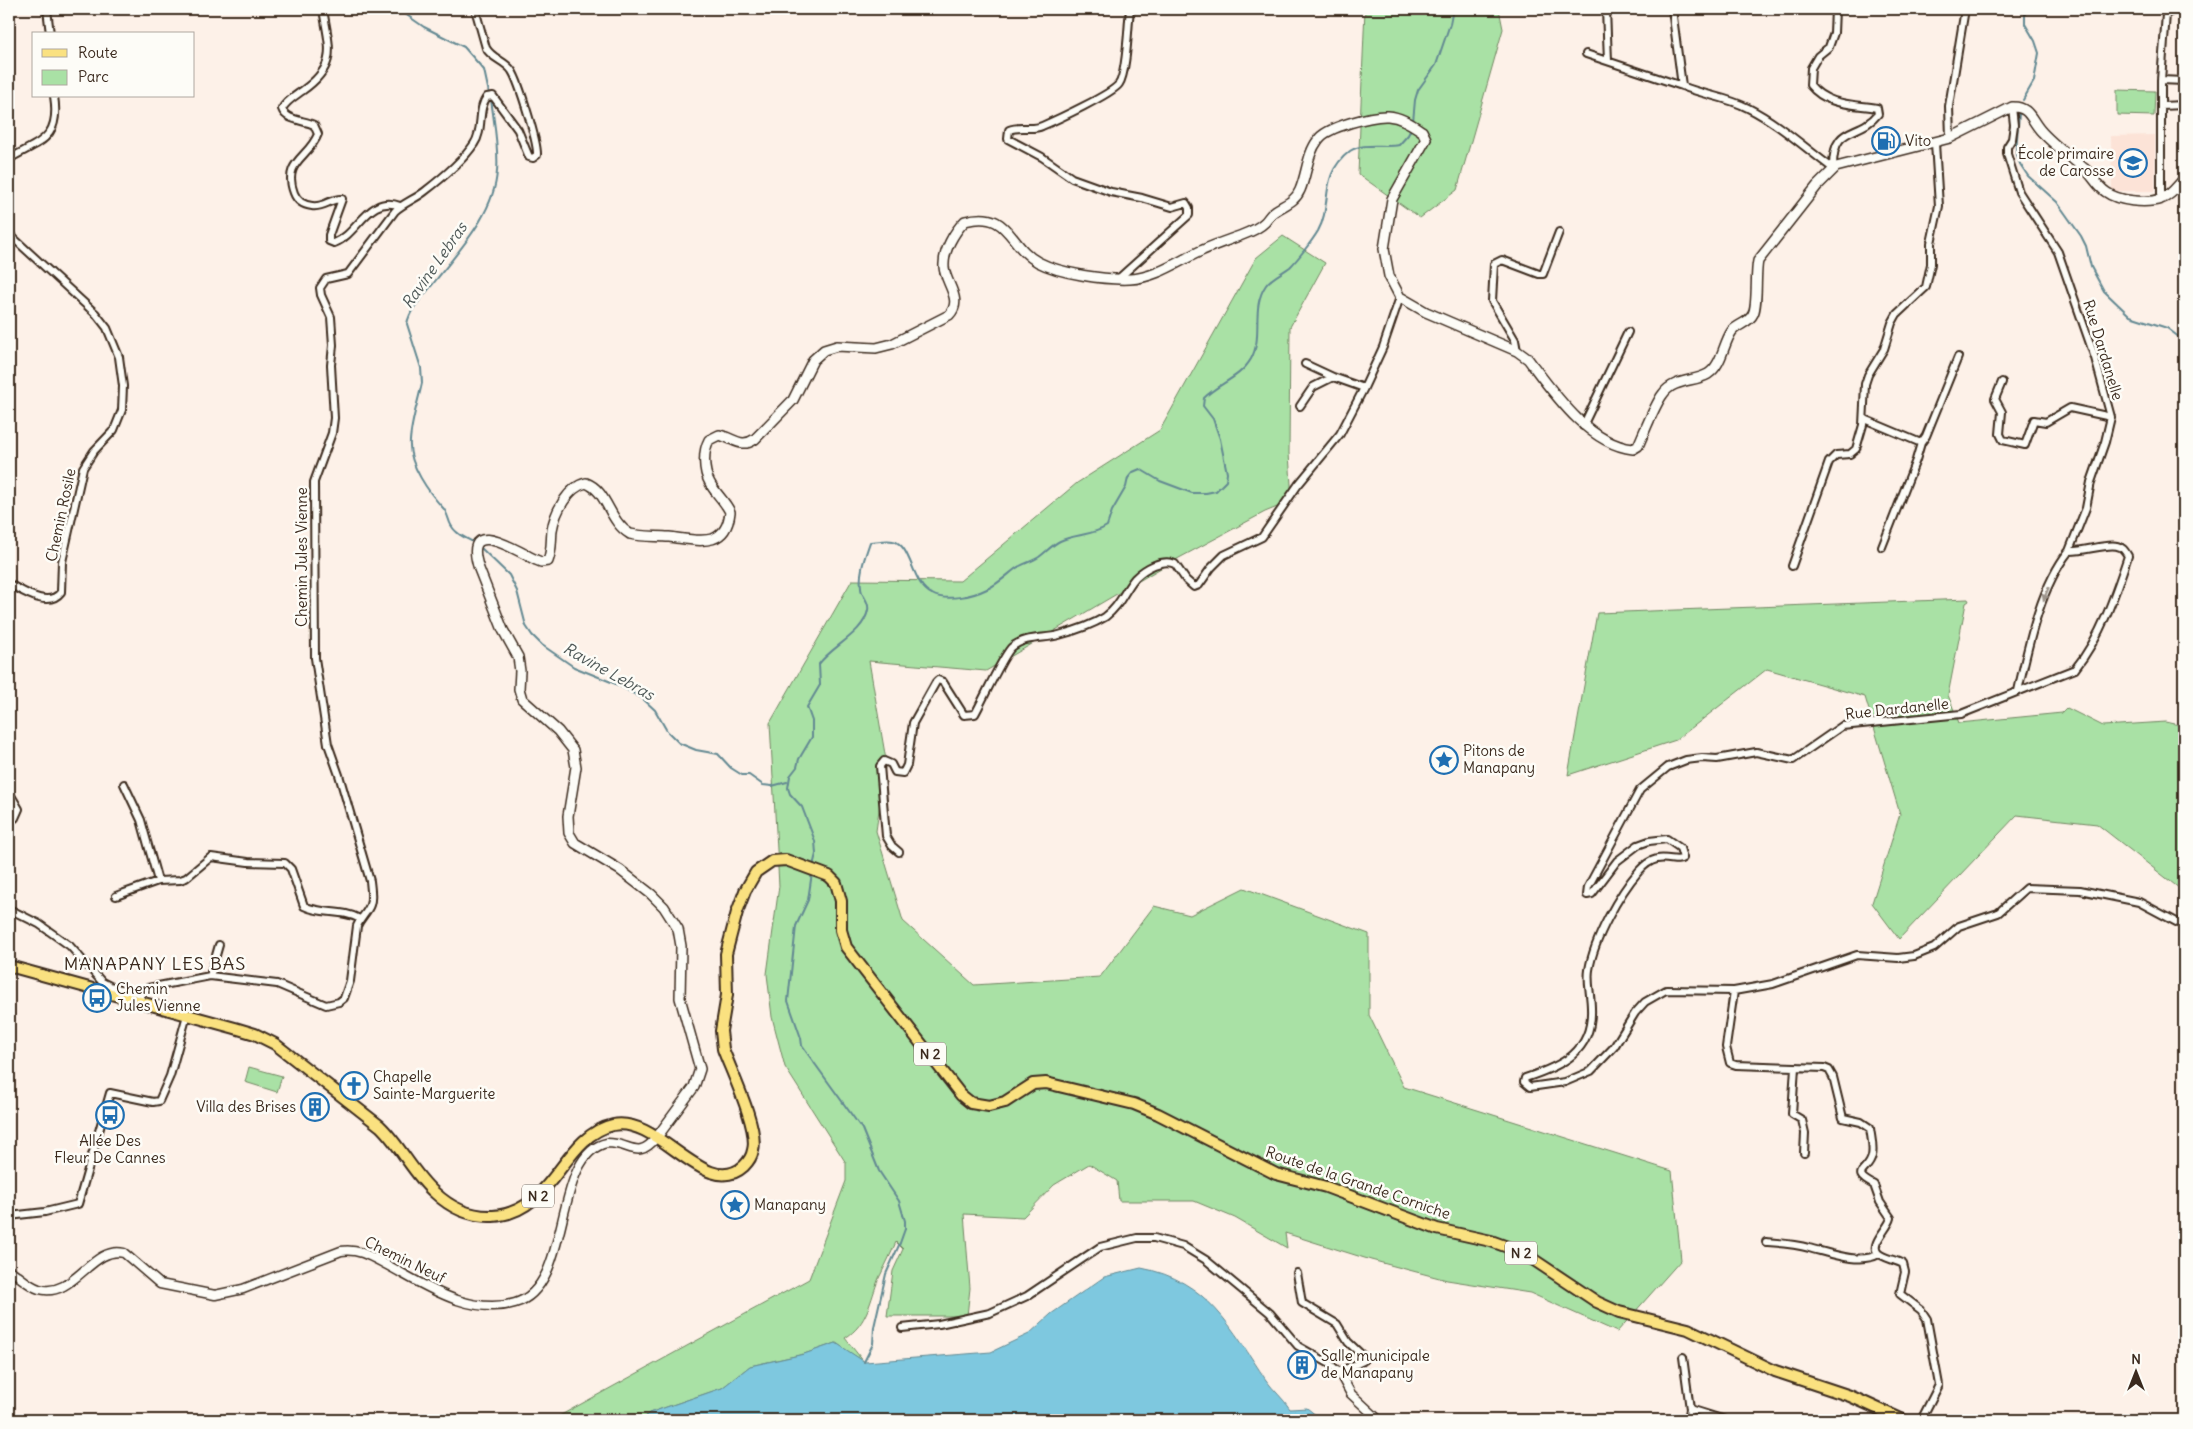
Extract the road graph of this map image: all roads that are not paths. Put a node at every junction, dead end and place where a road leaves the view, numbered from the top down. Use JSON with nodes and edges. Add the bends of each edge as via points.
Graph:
{"nodes":[{"id":1,"x":47,"y":9,"type":"edge"},
{"id":2,"x":323,"y":9,"type":"edge"},
{"id":3,"x":475,"y":9,"type":"edge"},
{"id":4,"x":1130,"y":9,"type":"edge"},
{"id":5,"x":1606,"y":9,"type":"edge"},
{"id":6,"x":1672,"y":9,"type":"edge"},
{"id":7,"x":1835,"y":9,"type":"edge"},
{"id":8,"x":1966,"y":9,"type":"edge"},
{"id":9,"x":2176,"y":9,"type":"edge"},
{"id":10,"x":50,"y":32,"type":"edge"},
{"id":11,"x":1586,"y":54,"type":"dead end"},
{"id":12,"x":1608,"y":61,"type":"junction"},
{"id":13,"x":2161,"y":80,"type":"junction"},
{"id":14,"x":2184,"y":81,"type":"edge"},
{"id":15,"x":1682,"y":86,"type":"junction"},
{"id":16,"x":54,"y":98,"type":"edge"},
{"id":17,"x":2184,"y":105,"type":"edge"},
{"id":18,"x":2161,"y":106,"type":"junction"},
{"id":19,"x":2012,"y":107,"type":"junction"},
{"id":20,"x":2184,"y":134,"type":"edge"},
{"id":21,"x":1950,"y":138,"type":"junction"},
{"id":22,"x":1935,"y":143,"type":"junction"},
{"id":23,"x":9,"y":160,"type":"edge"},
{"id":24,"x":1834,"y":167,"type":"junction"},
{"id":25,"x":2184,"y":179,"type":"edge"},
{"id":26,"x":2161,"y":199,"type":"junction"},
{"id":27,"x":400,"y":206,"type":"junction"},
{"id":28,"x":1559,"y":232,"type":"dead end"},
{"id":29,"x":9,"y":234,"type":"edge"},
{"id":30,"x":1118,"y":279,"type":"junction"},
{"id":31,"x":1400,"y":297,"type":"junction"},
{"id":32,"x":1628,"y":332,"type":"dead end"},
{"id":33,"x":1517,"y":351,"type":"junction"},
{"id":34,"x":1958,"y":357,"type":"dead end"},
{"id":35,"x":1305,"y":364,"type":"dead end"},
{"id":36,"x":1333,"y":377,"type":"junction"},
{"id":37,"x":2002,"y":382,"type":"dead end"},
{"id":38,"x":1364,"y":388,"type":"junction"},
{"id":39,"x":1300,"y":406,"type":"dead end"},
{"id":40,"x":2111,"y":417,"type":"junction"},
{"id":41,"x":1864,"y":419,"type":"junction"},
{"id":42,"x":1583,"y":426,"type":"junction"},
{"id":43,"x":1920,"y":443,"type":"junction"},
{"id":44,"x":1882,"y":547,"type":"dead end"},
{"id":45,"x":2068,"y":551,"type":"junction"},
{"id":46,"x":1792,"y":566,"type":"dead end"},
{"id":47,"x":9,"y":584,"type":"edge"},
{"id":48,"x":2018,"y":691,"type":"junction"},
{"id":49,"x":124,"y":784,"type":"dead end"},
{"id":50,"x":9,"y":792,"type":"edge"},
{"id":51,"x":9,"y":818,"type":"edge"},
{"id":52,"x":899,"y":852,"type":"dead end"},
{"id":53,"x":158,"y":882,"type":"junction"},
{"id":54,"x":116,"y":896,"type":"dead end"},
{"id":55,"x":9,"y":910,"type":"edge"},
{"id":56,"x":360,"y":919,"type":"junction"},
{"id":57,"x":2184,"y":926,"type":"edge"},
{"id":58,"x":220,"y":945,"type":"dead end"},
{"id":59,"x":9,"y":966,"type":"edge"},
{"id":60,"x":210,"y":976,"type":"junction"},
{"id":61,"x":1734,"y":991,"type":"junction"},
{"id":62,"x":140,"y":998,"type":"junction"},
{"id":63,"x":187,"y":1015,"type":"junction"},
{"id":64,"x":1795,"y":1067,"type":"junction"},
{"id":65,"x":657,"y":1137,"type":"junction"},
{"id":66,"x":1804,"y":1153,"type":"dead end"},
{"id":67,"x":9,"y":1216,"type":"edge"},
{"id":68,"x":1766,"y":1242,"type":"dead end"},
{"id":69,"x":1879,"y":1254,"type":"junction"},
{"id":70,"x":9,"y":1270,"type":"edge"},
{"id":71,"x":1297,"y":1273,"type":"dead end"},
{"id":72,"x":902,"y":1328,"type":"dead end"},
{"id":73,"x":1683,"y":1357,"type":"dead end"},
{"id":74,"x":1339,"y":1372,"type":"junction"},
{"id":75,"x":1690,"y":1409,"type":"junction"},
{"id":76,"x":1379,"y":1420,"type":"edge"},
{"id":77,"x":1688,"y":1420,"type":"edge"},
{"id":78,"x":1725,"y":1420,"type":"edge"},
{"id":79,"x":1903,"y":1420,"type":"edge"},
{"id":80,"x":1921,"y":1420,"type":"edge"}],
"edges":[{"from":1,"to":10,"type":"street"},
{"from":2,"to":27,"type":"street","via":[[328,64],[318,79],[282,109],[285,114],[311,124],[317,131],[316,138],[293,168],[291,179],[295,195],[302,203],[311,206],[323,206],[342,198],[329,235],[329,241],[334,243],[379,205],[390,203]]},
{"from":3,"to":27,"type":"street","name":"Chemin Jules Vienne","via":[[489,54],[509,67],[515,77],[537,155],[529,158],[518,130],[497,100],[493,96],[488,97],[473,146],[422,194]]},
{"from":4,"to":30,"type":"street","via":[[1119,84],[1040,128],[1016,127],[1009,130],[1008,138],[1072,178],[1111,192],[1172,207],[1186,203],[1188,215]]},
{"from":5,"to":12,"type":"street"},
{"from":6,"to":15,"type":"street"},
{"from":7,"to":24,"type":"street","via":[[1830,47],[1818,56],[1811,68],[1810,86],[1825,99],[1877,108],[1878,114],[1838,142]]},
{"from":8,"to":21,"type":"street","via":[[1949,106]]},
{"from":9,"to":13,"type":"street","via":[[2166,14],[2164,19]]},
{"from":11,"to":12,"type":"street"},
{"from":12,"to":15,"type":"street"},
{"from":13,"to":14,"type":"street"},
{"from":13,"to":18,"type":"street"},
{"from":15,"to":24,"type":"street","via":[[1749,108]]},
{"from":16,"to":23,"type":"street","via":[[54,123],[49,134],[39,144]]},
{"from":17,"to":18,"type":"street"},
{"from":17,"to":20,"type":"street"},
{"from":18,"to":26,"type":"street"},
{"from":19,"to":21,"type":"main road"},
{"from":19,"to":26,"type":"main road","via":[[2028,111],[2040,130],[2108,194],[2136,200]]},
{"from":19,"to":40,"type":"street","name":"Rue Dardanelle","via":[[2014,125],[2007,154],[2019,192],[2058,252],[2095,358]]},
{"from":21,"to":22,"type":"main road"},
{"from":22,"to":24,"type":"main road"},
{"from":22,"to":41,"type":"street","via":[[1939,206],[1926,287],[1897,314],[1892,323],[1865,384]]},
{"from":24,"to":42,"type":"main road","via":[[1758,261],[1754,313],[1733,329],[1713,370],[1672,386],[1663,393],[1638,446],[1633,449]]},
{"from":25,"to":26,"type":"main road"},
{"from":27,"to":56,"type":"street","name":"Chemin Jules Vienne","via":[[348,274],[326,279],[320,288],[331,317],[334,418],[332,433],[314,482],[315,658],[328,744],[370,881],[369,908]]},
{"from":28,"to":33,"type":"street","via":[[1543,274],[1502,260],[1494,264],[1492,300],[1515,340]]},
{"from":29,"to":47,"type":"street","name":"Chemin Rosile","via":[[107,328],[119,357],[123,393],[122,410],[114,430],[94,450],[83,468],[62,562],[61,592],[54,598],[44,599]]},
{"from":30,"to":31,"type":"main road","via":[[1149,276],[1256,229],[1300,191],[1313,148],[1322,135],[1369,118],[1387,116],[1406,121],[1422,131],[1426,139],[1395,191],[1386,232],[1385,261]]},
{"from":30,"to":65,"type":"main road","via":[[1045,265],[1023,252],[1006,227],[998,222],[965,221],[945,257],[946,277],[954,293],[954,306],[949,315],[892,344],[876,348],[828,348],[813,360],[793,400],[750,442],[740,444],[719,435],[709,440],[705,451],[707,475],[730,512],[728,523],[717,536],[701,542],[630,534],[613,518],[597,488],[586,483],[575,488],[559,510],[552,529],[548,561],[536,560],[498,540],[485,539],[477,546],[479,569],[520,663],[522,699],[558,731],[573,750],[576,767],[568,816],[569,833],[580,846],[620,870],[651,894],[678,929],[681,946],[680,998],[700,1069],[694,1088]]},
{"from":31,"to":33,"type":"main road","via":[[1426,312]]},
{"from":31,"to":38,"type":"street","via":[[1383,347]]},
{"from":32,"to":42,"type":"street"},
{"from":33,"to":42,"type":"main road","via":[[1528,359]]},
{"from":34,"to":43,"type":"street","via":[[1926,436]]},
{"from":35,"to":36,"type":"street"},
{"from":36,"to":38,"type":"street"},
{"from":36,"to":39,"type":"street","via":[[1313,388]]},
{"from":37,"to":40,"type":"street","via":[[1995,399],[2002,412],[2000,434],[2004,440],[2025,445],[2034,420],[2046,422],[2070,408]]},
{"from":38,"to":52,"type":"street","via":[[1340,434],[1298,485],[1262,537],[1224,556],[1199,584],[1194,586],[1186,580],[1176,564],[1158,563],[1135,578],[1118,605],[1104,618],[1058,636],[1033,638],[1012,647],[975,714],[964,715],[943,682],[938,680],[913,723],[903,773],[895,772],[891,764],[884,761],[880,766],[886,836]]},
{"from":40,"to":45,"type":"street","name":"Rue Dardanelle","via":[[2086,508]]},
{"from":41,"to":43,"type":"street"},
{"from":41,"to":46,"type":"street","via":[[1856,449],[1850,454],[1836,455],[1830,462]]},
{"from":43,"to":44,"type":"street"},
{"from":45,"to":48,"type":"street","one_way":true,"via":[[2058,564],[2032,630]]},
{"from":45,"to":48,"type":"street","name":"Rue Dardanelle","via":[[2080,552],[2115,545],[2124,548],[2128,556],[2117,591],[2088,654],[2075,669]]},
{"from":48,"to":61,"type":"street","name":"Rue Dardanelle","via":[[1961,714],[1842,726],[1793,760],[1756,752],[1717,759],[1686,760],[1658,774],[1640,790],[1588,887],[1587,895],[1592,894],[1617,861],[1644,843],[1667,840],[1680,848],[1683,858],[1662,857],[1650,861],[1631,880],[1591,961],[1588,973],[1592,1018],[1588,1036],[1574,1055],[1525,1078],[1526,1085],[1565,1082],[1591,1071],[1614,1048],[1645,1002],[1666,990]]},
{"from":49,"to":53,"type":"street","via":[[141,820]]},
{"from":50,"to":51,"type":"street","via":[[19,809],[15,818]]},
{"from":53,"to":54,"type":"street"},
{"from":53,"to":56,"type":"street","via":[[186,878],[211,857],[285,863],[291,869],[304,906]]},
{"from":55,"to":62,"type":"street","via":[[40,924],[70,946],[102,982]]},
{"from":56,"to":60,"type":"street","name":"Chemin Jules Vienne","via":[[350,981],[344,998],[339,1002],[326,1005],[277,984]]},
{"from":57,"to":61,"type":"street","via":[[2139,902],[2073,889],[2026,888],[2005,908],[1986,918],[1968,921],[1934,948],[1914,956],[1857,955],[1772,984]]},
{"from":58,"to":60,"type":"street"},
{"from":59,"to":62,"type":"main road","number":"N 2"},
{"from":60,"to":62,"type":"street","name":"Chemin Jules Vienne","via":[[148,988]]},
{"from":61,"to":64,"type":"street","via":[[1726,1048],[1730,1063]]},
{"from":62,"to":63,"type":"main road","number":"N 2"},
{"from":63,"to":65,"type":"main road","number":"N 2","via":[[255,1034],[275,1044],[380,1126],[434,1193],[456,1208],[479,1216],[497,1216],[525,1206],[537,1197],[583,1142],[605,1128],[632,1125]]},
{"from":63,"to":67,"type":"street","via":[[170,1076],[159,1100],[153,1102],[110,1093],[78,1204]]},
{"from":64,"to":66,"type":"street","via":[[1792,1114],[1802,1120]]},
{"from":64,"to":69,"type":"street","via":[[1829,1070],[1843,1118],[1867,1124],[1870,1128],[1872,1155],[1862,1178],[1874,1185],[1891,1218],[1876,1244]]},
{"from":65,"to":70,"type":"street","name":"Chemin Neuf","via":[[643,1150],[613,1143],[593,1151],[580,1169],[569,1195],[546,1277],[530,1296],[504,1305],[462,1303],[352,1250],[341,1251],[243,1289],[215,1295],[160,1284],[120,1252],[106,1254],[68,1284],[53,1290],[35,1287]]},
{"from":65,"to":79,"type":"main road","name":"Route de la Grande Corniche","number":"N 2","via":[[703,1170],[715,1174],[735,1172],[750,1157],[754,1133],[721,1045],[727,995],[726,954],[737,912],[756,872],[772,861],[786,860],[829,876],[836,883],[840,891],[841,930],[850,953],[956,1089],[971,1103],[998,1104],[1033,1084],[1046,1083],[1134,1104],[1276,1174],[1326,1187],[1437,1229],[1513,1249],[1597,1302],[1619,1312],[1688,1329],[1775,1371],[1850,1396]]},
{"from":68,"to":69,"type":"street","via":[[1808,1247],[1840,1256],[1869,1258]]},
{"from":69,"to":80,"type":"street","via":[[1903,1264],[1905,1272],[1900,1294],[1921,1310],[1927,1319],[1939,1385]]},
{"from":71,"to":74,"type":"street","via":[[1302,1303],[1337,1324],[1348,1342],[1366,1358]]},
{"from":72,"to":74,"type":"street","via":[[990,1313],[1027,1296],[1100,1247],[1137,1238],[1154,1238],[1183,1246],[1206,1260],[1270,1313],[1298,1346]]},
{"from":73,"to":75,"type":"street"},
{"from":74,"to":76,"type":"street","via":[[1351,1394]]},
{"from":75,"to":77,"type":"street"},
{"from":75,"to":78,"type":"street"}]}
